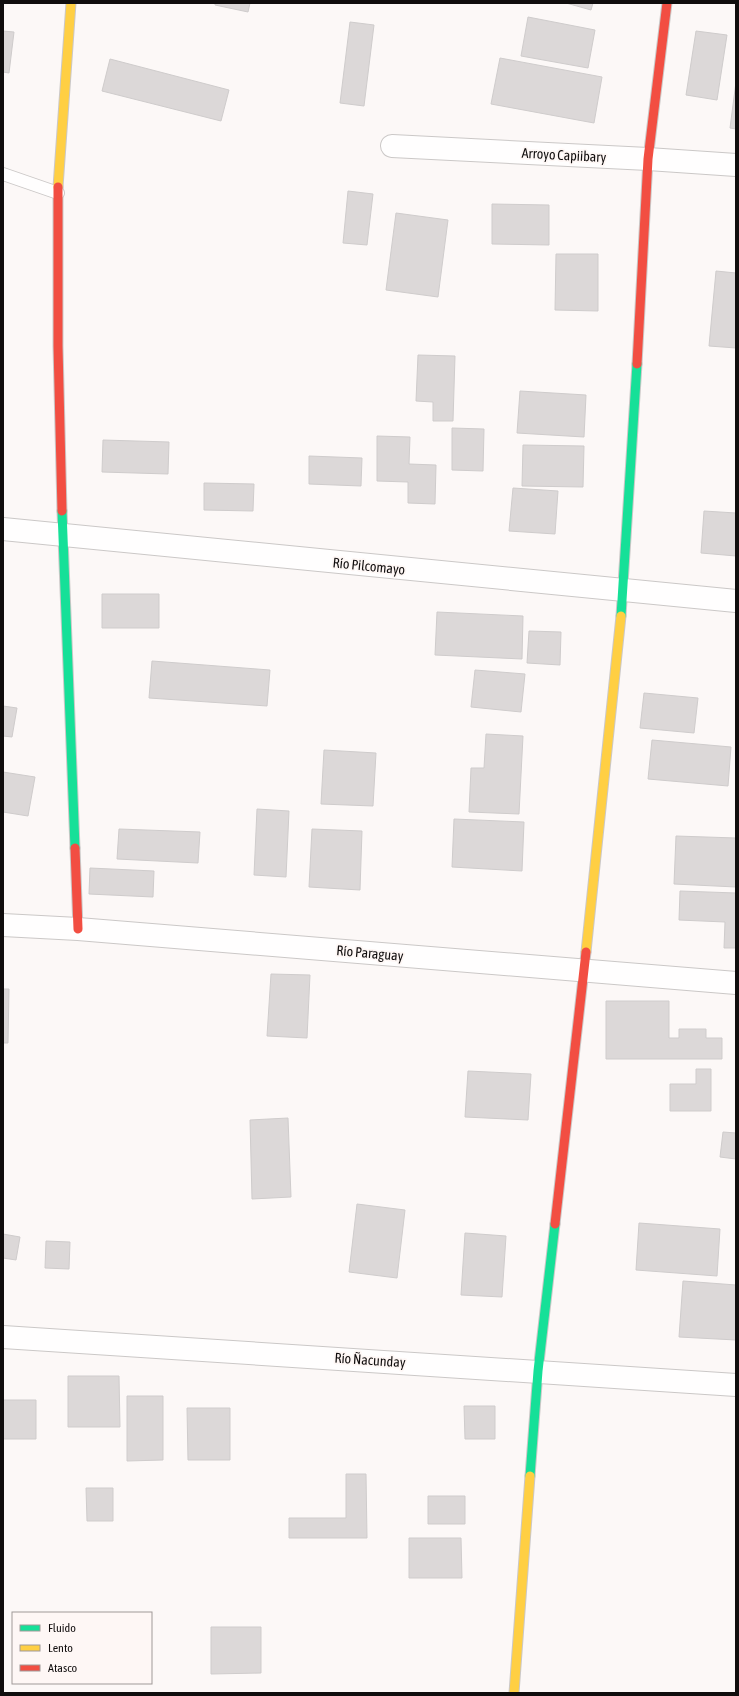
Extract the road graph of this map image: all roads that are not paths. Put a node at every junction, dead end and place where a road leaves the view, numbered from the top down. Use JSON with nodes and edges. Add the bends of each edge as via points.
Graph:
{"nodes":[{"id":1,"x":71,"y":3,"type":"edge"},
{"id":2,"x":666,"y":3,"type":"edge"},
{"id":3,"x":392,"y":146,"type":"dead end"},
{"id":4,"x":648,"y":159,"type":"junction"},
{"id":5,"x":736,"y":165,"type":"edge"},
{"id":6,"x":3,"y":174,"type":"edge"},
{"id":7,"x":58,"y":193,"type":"junction"},
{"id":8,"x":3,"y":529,"type":"edge"},
{"id":9,"x":63,"y":536,"type":"junction"},
{"id":10,"x":624,"y":591,"type":"junction"},
{"id":11,"x":736,"y":601,"type":"edge"},
{"id":12,"x":3,"y":925,"type":"edge"},
{"id":13,"x":78,"y":929,"type":"junction"},
{"id":14,"x":584,"y":971,"type":"junction"},
{"id":15,"x":736,"y":983,"type":"edge"},
{"id":16,"x":3,"y":1337,"type":"edge"},
{"id":17,"x":538,"y":1371,"type":"junction"},
{"id":18,"x":736,"y":1385,"type":"edge"},
{"id":19,"x":514,"y":1693,"type":"edge"}],
"edges":[{"from":1,"to":7,"type":"street"},
{"from":2,"to":4,"type":"street"},
{"from":3,"to":4,"type":"street","name":"Arroyo Capiibary"},
{"from":4,"to":5,"type":"street","name":"Arroyo Capiibary"},
{"from":4,"to":10,"type":"street"},
{"from":6,"to":7,"type":"lane"},
{"from":7,"to":9,"type":"street","via":[[58,346]]},
{"from":8,"to":9,"type":"street","name":"Río Pilcomayo"},
{"from":9,"to":10,"type":"street","name":"Río Pilcomayo"},
{"from":9,"to":13,"type":"street"},
{"from":10,"to":11,"type":"street","name":"Río Pilcomayo"},
{"from":10,"to":14,"type":"street"},
{"from":12,"to":13,"type":"street","name":"Río Paraguay"},
{"from":13,"to":14,"type":"street","name":"Río Paraguay"},
{"from":14,"to":15,"type":"street","name":"Río Paraguay"},
{"from":14,"to":17,"type":"street"},
{"from":16,"to":17,"type":"street","name":"Río Ñacunday"},
{"from":17,"to":18,"type":"street","name":"Río Ñacunday"},
{"from":17,"to":19,"type":"street"}]}
